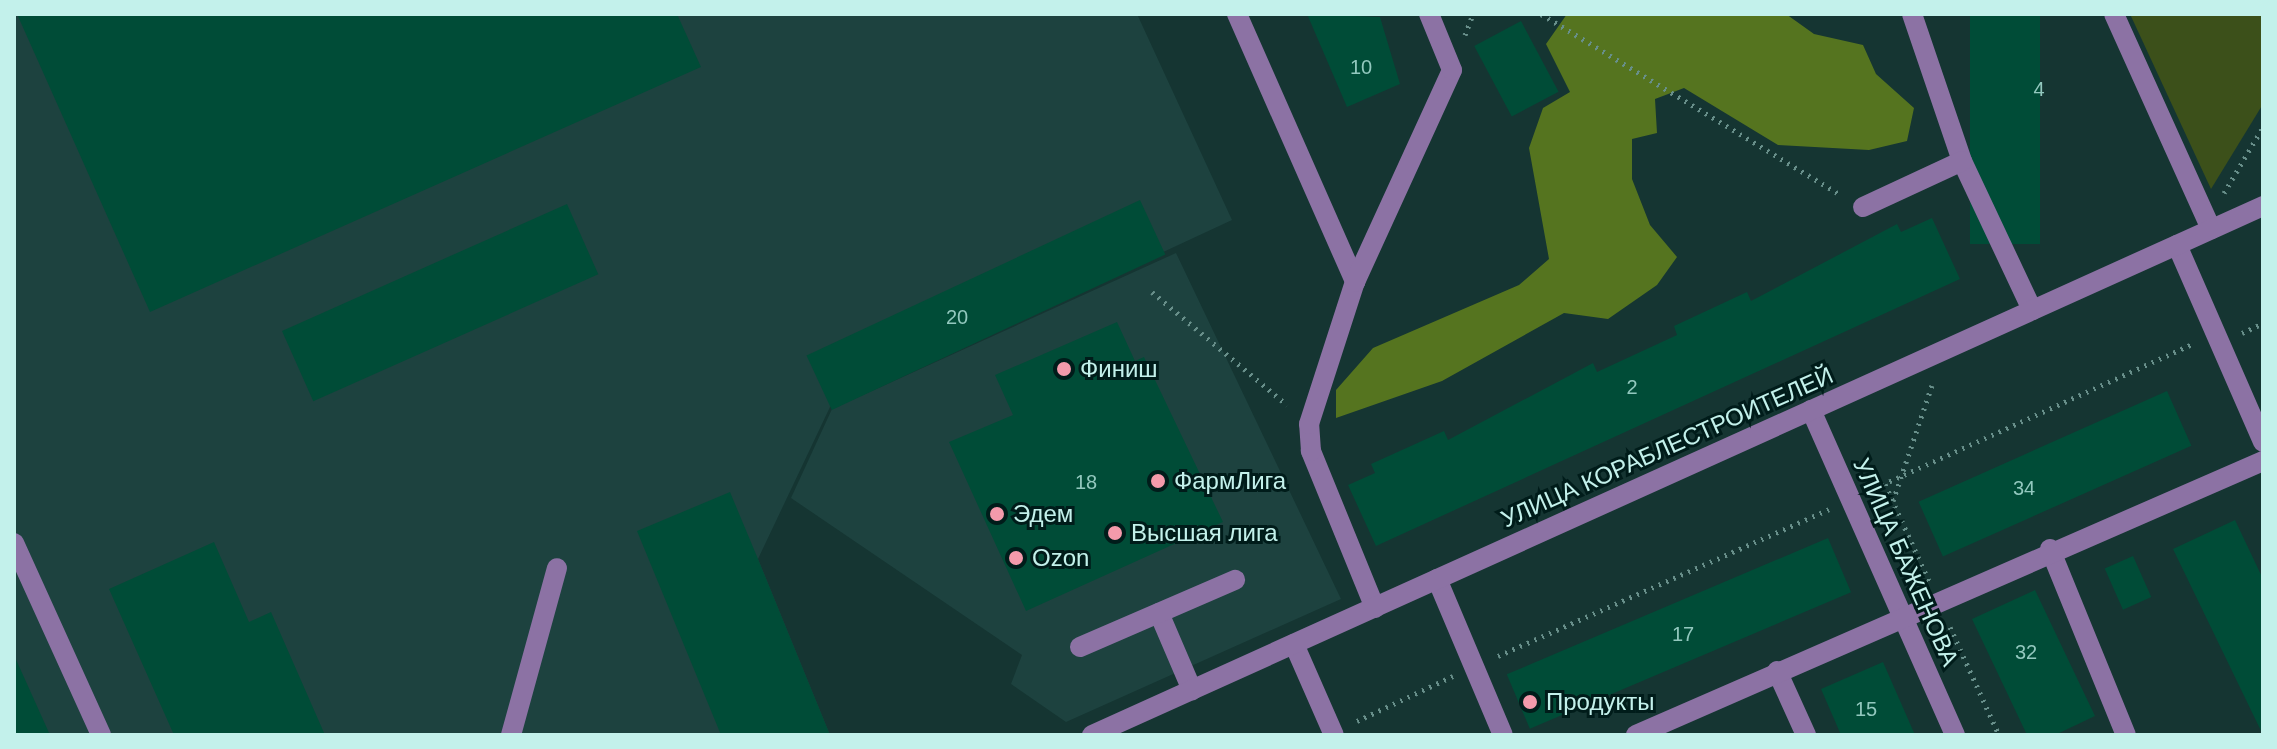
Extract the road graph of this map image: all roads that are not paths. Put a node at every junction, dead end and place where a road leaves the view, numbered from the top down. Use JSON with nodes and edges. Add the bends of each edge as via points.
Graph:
{"nodes":[{"id":1,"x":1237,"y":14,"type":"edge"},
{"id":2,"x":1429,"y":14,"type":"edge"},
{"id":3,"x":1912,"y":14,"type":"edge"},
{"id":4,"x":2114,"y":14,"type":"edge"},
{"id":5,"x":1962,"y":161,"type":"junction"},
{"id":6,"x":2263,"y":206,"type":"edge"},
{"id":7,"x":1863,"y":207,"type":"road end"},
{"id":8,"x":2209,"y":226,"type":"junction"},
{"id":9,"x":2177,"y":245,"type":"junction"},
{"id":10,"x":1355,"y":282,"type":"junction"},
{"id":11,"x":2032,"y":310,"type":"junction"},
{"id":12,"x":1811,"y":410,"type":"junction"},
{"id":13,"x":2263,"y":442,"type":"edge"},
{"id":14,"x":2263,"y":461,"type":"edge"},
{"id":15,"x":14,"y":543,"type":"edge"},
{"id":16,"x":2050,"y":549,"type":"junction"},
{"id":17,"x":557,"y":568,"type":"dead end"},
{"id":18,"x":1437,"y":579,"type":"junction"},
{"id":19,"x":1235,"y":580,"type":"dead end"},
{"id":20,"x":1375,"y":608,"type":"junction"},
{"id":21,"x":1159,"y":613,"type":"junction"},
{"id":22,"x":1901,"y":616,"type":"junction"},
{"id":23,"x":1294,"y":644,"type":"junction"},
{"id":24,"x":1080,"y":647,"type":"dead end"},
{"id":25,"x":1777,"y":671,"type":"junction"},
{"id":26,"x":1192,"y":690,"type":"junction"},
{"id":27,"x":1100,"y":733,"type":"edge"},
{"id":28,"x":1333,"y":734,"type":"edge"},
{"id":29,"x":101,"y":735,"type":"edge"},
{"id":30,"x":511,"y":735,"type":"edge"},
{"id":31,"x":1503,"y":735,"type":"edge"},
{"id":32,"x":1636,"y":735,"type":"edge"},
{"id":33,"x":1806,"y":735,"type":"edge"},
{"id":34,"x":1955,"y":735,"type":"edge"},
{"id":35,"x":2126,"y":735,"type":"edge"}],
"edges":[{"from":1,"to":10,"type":"street"},
{"from":2,"to":10,"type":"street","via":[[1452,70]]},
{"from":3,"to":5,"type":"street"},
{"from":4,"to":8,"type":"street"},
{"from":5,"to":7,"type":"street"},
{"from":5,"to":11,"type":"street"},
{"from":6,"to":8,"type":"street","name":"УЛИЦА КОРАБЛЕСТРОИТЕЛЕЙ"},
{"from":8,"to":9,"type":"street","name":"УЛИЦА КОРАБЛЕСТРОИТЕЛЕЙ"},
{"from":9,"to":11,"type":"street","name":"УЛИЦА КОРАБЛЕСТРОИТЕЛЕЙ"},
{"from":9,"to":13,"type":"street"},
{"from":10,"to":20,"type":"street","via":[[1309,424],[1311,451]]},
{"from":11,"to":12,"type":"street","name":"УЛИЦА КОРАБЛЕСТРОИТЕЛЕЙ"},
{"from":12,"to":18,"type":"street","name":"УЛИЦА КОРАБЛЕСТРОИТЕЛЕЙ"},
{"from":12,"to":22,"type":"street","name":"УЛИЦА БАЖЕНОВА"},
{"from":14,"to":16,"type":"street"},
{"from":15,"to":29,"type":"street"},
{"from":16,"to":22,"type":"street"},
{"from":16,"to":35,"type":"street"},
{"from":17,"to":30,"type":"street"},
{"from":18,"to":20,"type":"street","name":"УЛИЦА КОРАБЛЕСТРОИТЕЛЕЙ"},
{"from":18,"to":31,"type":"street"},
{"from":19,"to":21,"type":"street"},
{"from":20,"to":23,"type":"street","name":"УЛИЦА КОРАБЛЕСТРОИТЕЛЕЙ"},
{"from":21,"to":24,"type":"street"},
{"from":21,"to":26,"type":"street"},
{"from":22,"to":25,"type":"street"},
{"from":22,"to":34,"type":"street","name":"УЛИЦА БАЖЕНОВА"},
{"from":23,"to":26,"type":"street","name":"УЛИЦА КОРАБЛЕСТРОИТЕЛЕЙ"},
{"from":23,"to":28,"type":"street"},
{"from":25,"to":32,"type":"street"},
{"from":25,"to":33,"type":"street"},
{"from":26,"to":27,"type":"street","name":"УЛИЦА КОРАБЛЕСТРОИТЕЛЕЙ"}]}
